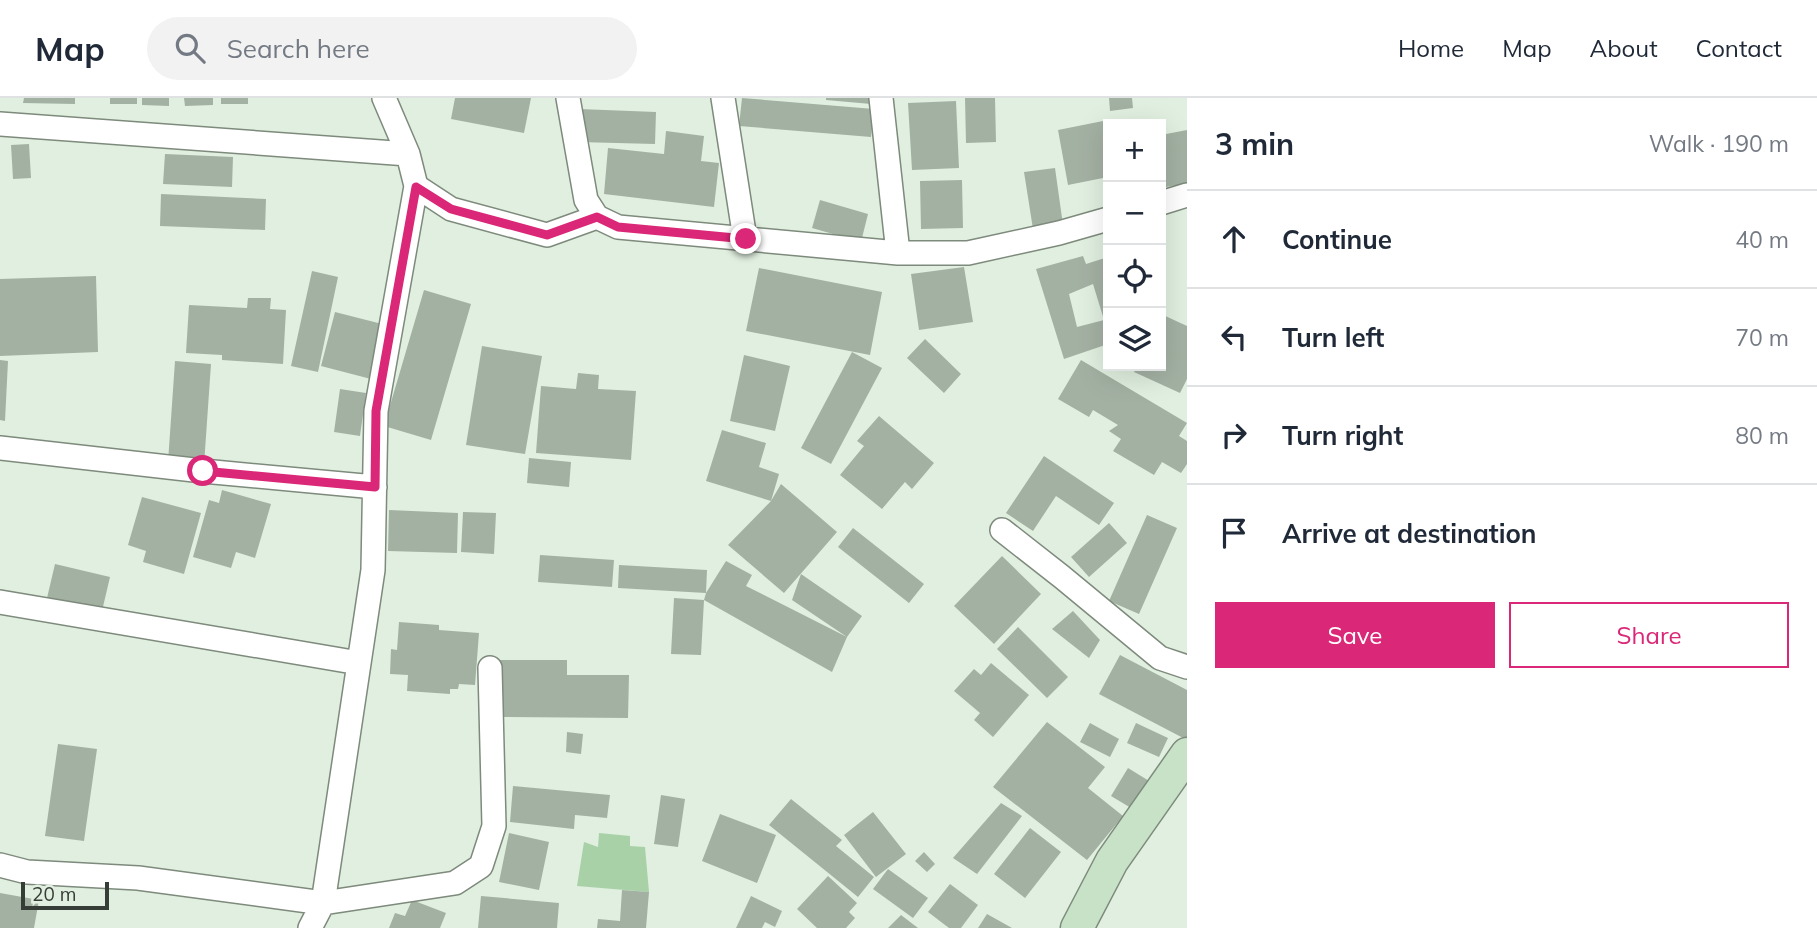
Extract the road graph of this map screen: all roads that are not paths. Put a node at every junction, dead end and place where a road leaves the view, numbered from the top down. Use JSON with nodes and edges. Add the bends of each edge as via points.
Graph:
{"nodes":[{"id":1,"x":384,"y":98,"type":"edge"},
{"id":2,"x":568,"y":98,"type":"edge"},
{"id":3,"x":723,"y":98,"type":"edge"},
{"id":4,"x":881,"y":98,"type":"edge"},
{"id":5,"x":0,"y":124,"type":"edge"},
{"id":6,"x":408,"y":154,"type":"junction"},
{"id":7,"x":416,"y":187,"type":"junction"},
{"id":8,"x":1187,"y":195,"type":"edge"},
{"id":9,"x":1166,"y":201,"type":"edge"},
{"id":10,"x":597,"y":217,"type":"junction"},
{"id":11,"x":1103,"y":220,"type":"edge"},
{"id":12,"x":746,"y":239,"type":"junction"},
{"id":13,"x":898,"y":253,"type":"junction"},
{"id":14,"x":0,"y":448,"type":"edge"},
{"id":15,"x":375,"y":487,"type":"junction"},
{"id":16,"x":1002,"y":530,"type":"dead end"},
{"id":17,"x":0,"y":602,"type":"edge"},
{"id":18,"x":359,"y":663,"type":"junction"},
{"id":19,"x":1187,"y":667,"type":"edge"},
{"id":20,"x":490,"y":668,"type":"dead end"},
{"id":21,"x":1187,"y":754,"type":"edge"},
{"id":22,"x":0,"y":865,"type":"edge"},
{"id":23,"x":323,"y":903,"type":"junction"},
{"id":24,"x":310,"y":928,"type":"edge"},
{"id":25,"x":1077,"y":928,"type":"edge"}],
"edges":[{"from":1,"to":6,"type":"street"},
{"from":2,"to":10,"type":"street","via":[[586,200]]},
{"from":3,"to":12,"type":"street"},
{"from":4,"to":13,"type":"street"},
{"from":5,"to":6,"type":"street"},
{"from":6,"to":7,"type":"street"},
{"from":7,"to":10,"type":"street","via":[[451,209],[547,235]]},
{"from":7,"to":15,"type":"street","via":[[376,411]]},
{"from":8,"to":9,"type":"street"},
{"from":10,"to":12,"type":"street","via":[[618,227]]},
{"from":11,"to":13,"type":"street","via":[[968,253]]},
{"from":12,"to":13,"type":"street"},
{"from":14,"to":15,"type":"street"},
{"from":15,"to":18,"type":"street","via":[[373,570]]},
{"from":16,"to":19,"type":"street","via":[[1160,658]]},
{"from":17,"to":18,"type":"street"},
{"from":18,"to":23,"type":"street"},
{"from":20,"to":23,"type":"street","via":[[494,826],[481,866],[455,883]]},
{"from":21,"to":25,"type":"street","via":[[1112,862]]},
{"from":22,"to":23,"type":"street","via":[[27,872],[138,878]]},
{"from":23,"to":24,"type":"street"}]}
